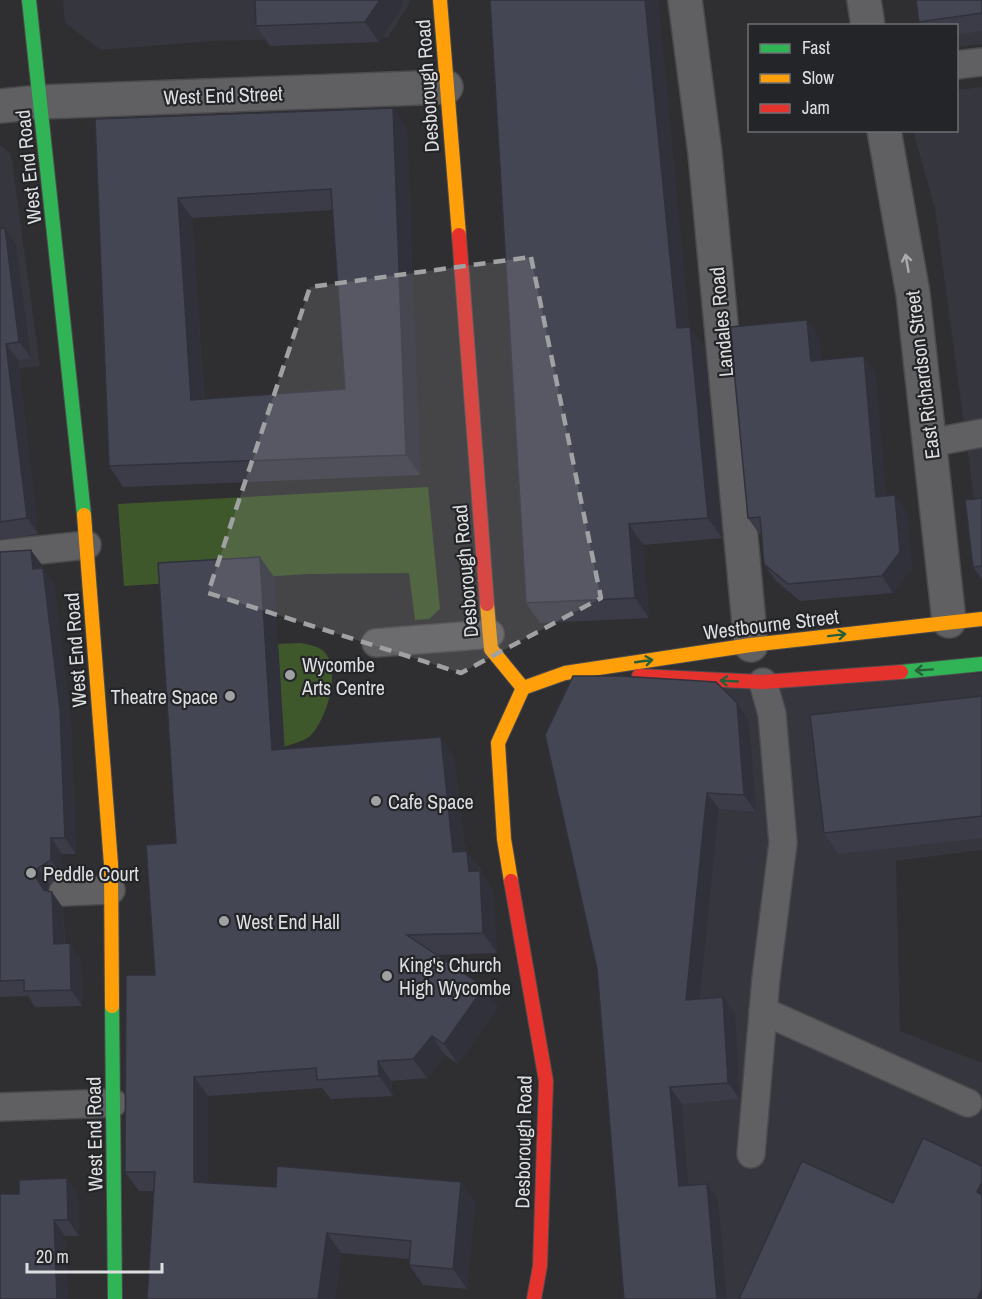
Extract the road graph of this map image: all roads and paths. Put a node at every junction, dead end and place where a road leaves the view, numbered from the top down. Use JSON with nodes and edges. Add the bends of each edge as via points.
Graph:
{"nodes":[{"id":1,"x":29,"y":0,"type":"edge"},
{"id":2,"x":440,"y":0,"type":"edge"},
{"id":3,"x":685,"y":0,"type":"edge"},
{"id":4,"x":864,"y":0,"type":"edge"},
{"id":5,"x":868,"y":24,"type":"edge"},
{"id":6,"x":982,"y":62,"type":"edge"},
{"id":7,"x":958,"y":65,"type":"edge"},
{"id":8,"x":446,"y":87,"type":"junction"},
{"id":9,"x":40,"y":102,"type":"junction"},
{"id":10,"x":0,"y":106,"type":"edge"},
{"id":11,"x":884,"y":132,"type":"edge"},
{"id":12,"x":982,"y":433,"type":"edge"},
{"id":13,"x":930,"y":443,"type":"junction"},
{"id":14,"x":87,"y":545,"type":"junction"},
{"id":15,"x":0,"y":554,"type":"edge"},
{"id":16,"x":982,"y":619,"type":"edge"},
{"id":17,"x":949,"y":621,"type":"junction"},
{"id":18,"x":490,"y":634,"type":"junction"},
{"id":19,"x":376,"y":643,"type":"dead end"},
{"id":20,"x":751,"y":645,"type":"junction"},
{"id":21,"x":982,"y":664,"type":"edge"},
{"id":22,"x":565,"y":673,"type":"junction"},
{"id":23,"x":763,"y":682,"type":"junction"},
{"id":24,"x":523,"y":688,"type":"junction"},
{"id":25,"x":111,"y":890,"type":"junction"},
{"id":26,"x":63,"y":892,"type":"dead end"},
{"id":27,"x":763,"y":1011,"type":"junction"},
{"id":28,"x":113,"y":1103,"type":"junction"},
{"id":29,"x":968,"y":1103,"type":"dead end"},
{"id":30,"x":0,"y":1107,"type":"edge"},
{"id":31,"x":751,"y":1154,"type":"dead end"},
{"id":32,"x":115,"y":1299,"type":"edge"},
{"id":33,"x":534,"y":1299,"type":"edge"}],
"edges":[{"from":1,"to":9,"type":"street","name":"West End Road"},
{"from":2,"to":8,"type":"street","name":"Desborough Road"},
{"from":3,"to":20,"type":"street","name":"Landales Road","via":[[705,153]]},
{"from":4,"to":5,"type":"street"},
{"from":6,"to":7,"type":"lane"},
{"from":8,"to":9,"type":"street","name":"West End Street"},
{"from":8,"to":18,"type":"street","name":"Desborough Road"},
{"from":9,"to":10,"type":"street","name":"West End Street"},
{"from":9,"to":14,"type":"street","name":"West End Road"},
{"from":13,"to":11,"type":"street","name":"East Richardson Street","one_way":true,"via":[[913,294]]},
{"from":12,"to":13,"type":"lane"},
{"from":13,"to":17,"type":"street","name":"East Richardson Street"},
{"from":14,"to":15,"type":"lane"},
{"from":14,"to":25,"type":"street","name":"West End Road"},
{"from":16,"to":17,"type":"street","name":"Westbourne Street"},
{"from":20,"to":17,"type":"street","name":"Westbourne Street","one_way":true},
{"from":18,"to":19,"type":"lane"},
{"from":18,"to":24,"type":"street","name":"Desborough Road","via":[[491,649]]},
{"from":22,"to":20,"type":"street","name":"Westbourne Street","one_way":true},
{"from":21,"to":23,"type":"street","name":"Westbourne Street","one_way":true},
{"from":23,"to":22,"type":"street","name":"Westbourne Street","one_way":true},
{"from":22,"to":24,"type":"street","name":"Westbourne Street"},
{"from":23,"to":27,"type":"lane","via":[[772,714],[783,843]]},
{"from":24,"to":33,"type":"street","name":"Desborough Road","via":[[498,743],[504,838],[546,1081],[540,1266]]},
{"from":25,"to":26,"type":"lane"},
{"from":25,"to":28,"type":"street","name":"West End Road"},
{"from":27,"to":29,"type":"lane"},
{"from":27,"to":31,"type":"lane"},
{"from":28,"to":30,"type":"lane"},
{"from":28,"to":32,"type":"street","name":"West End Road"}]}
